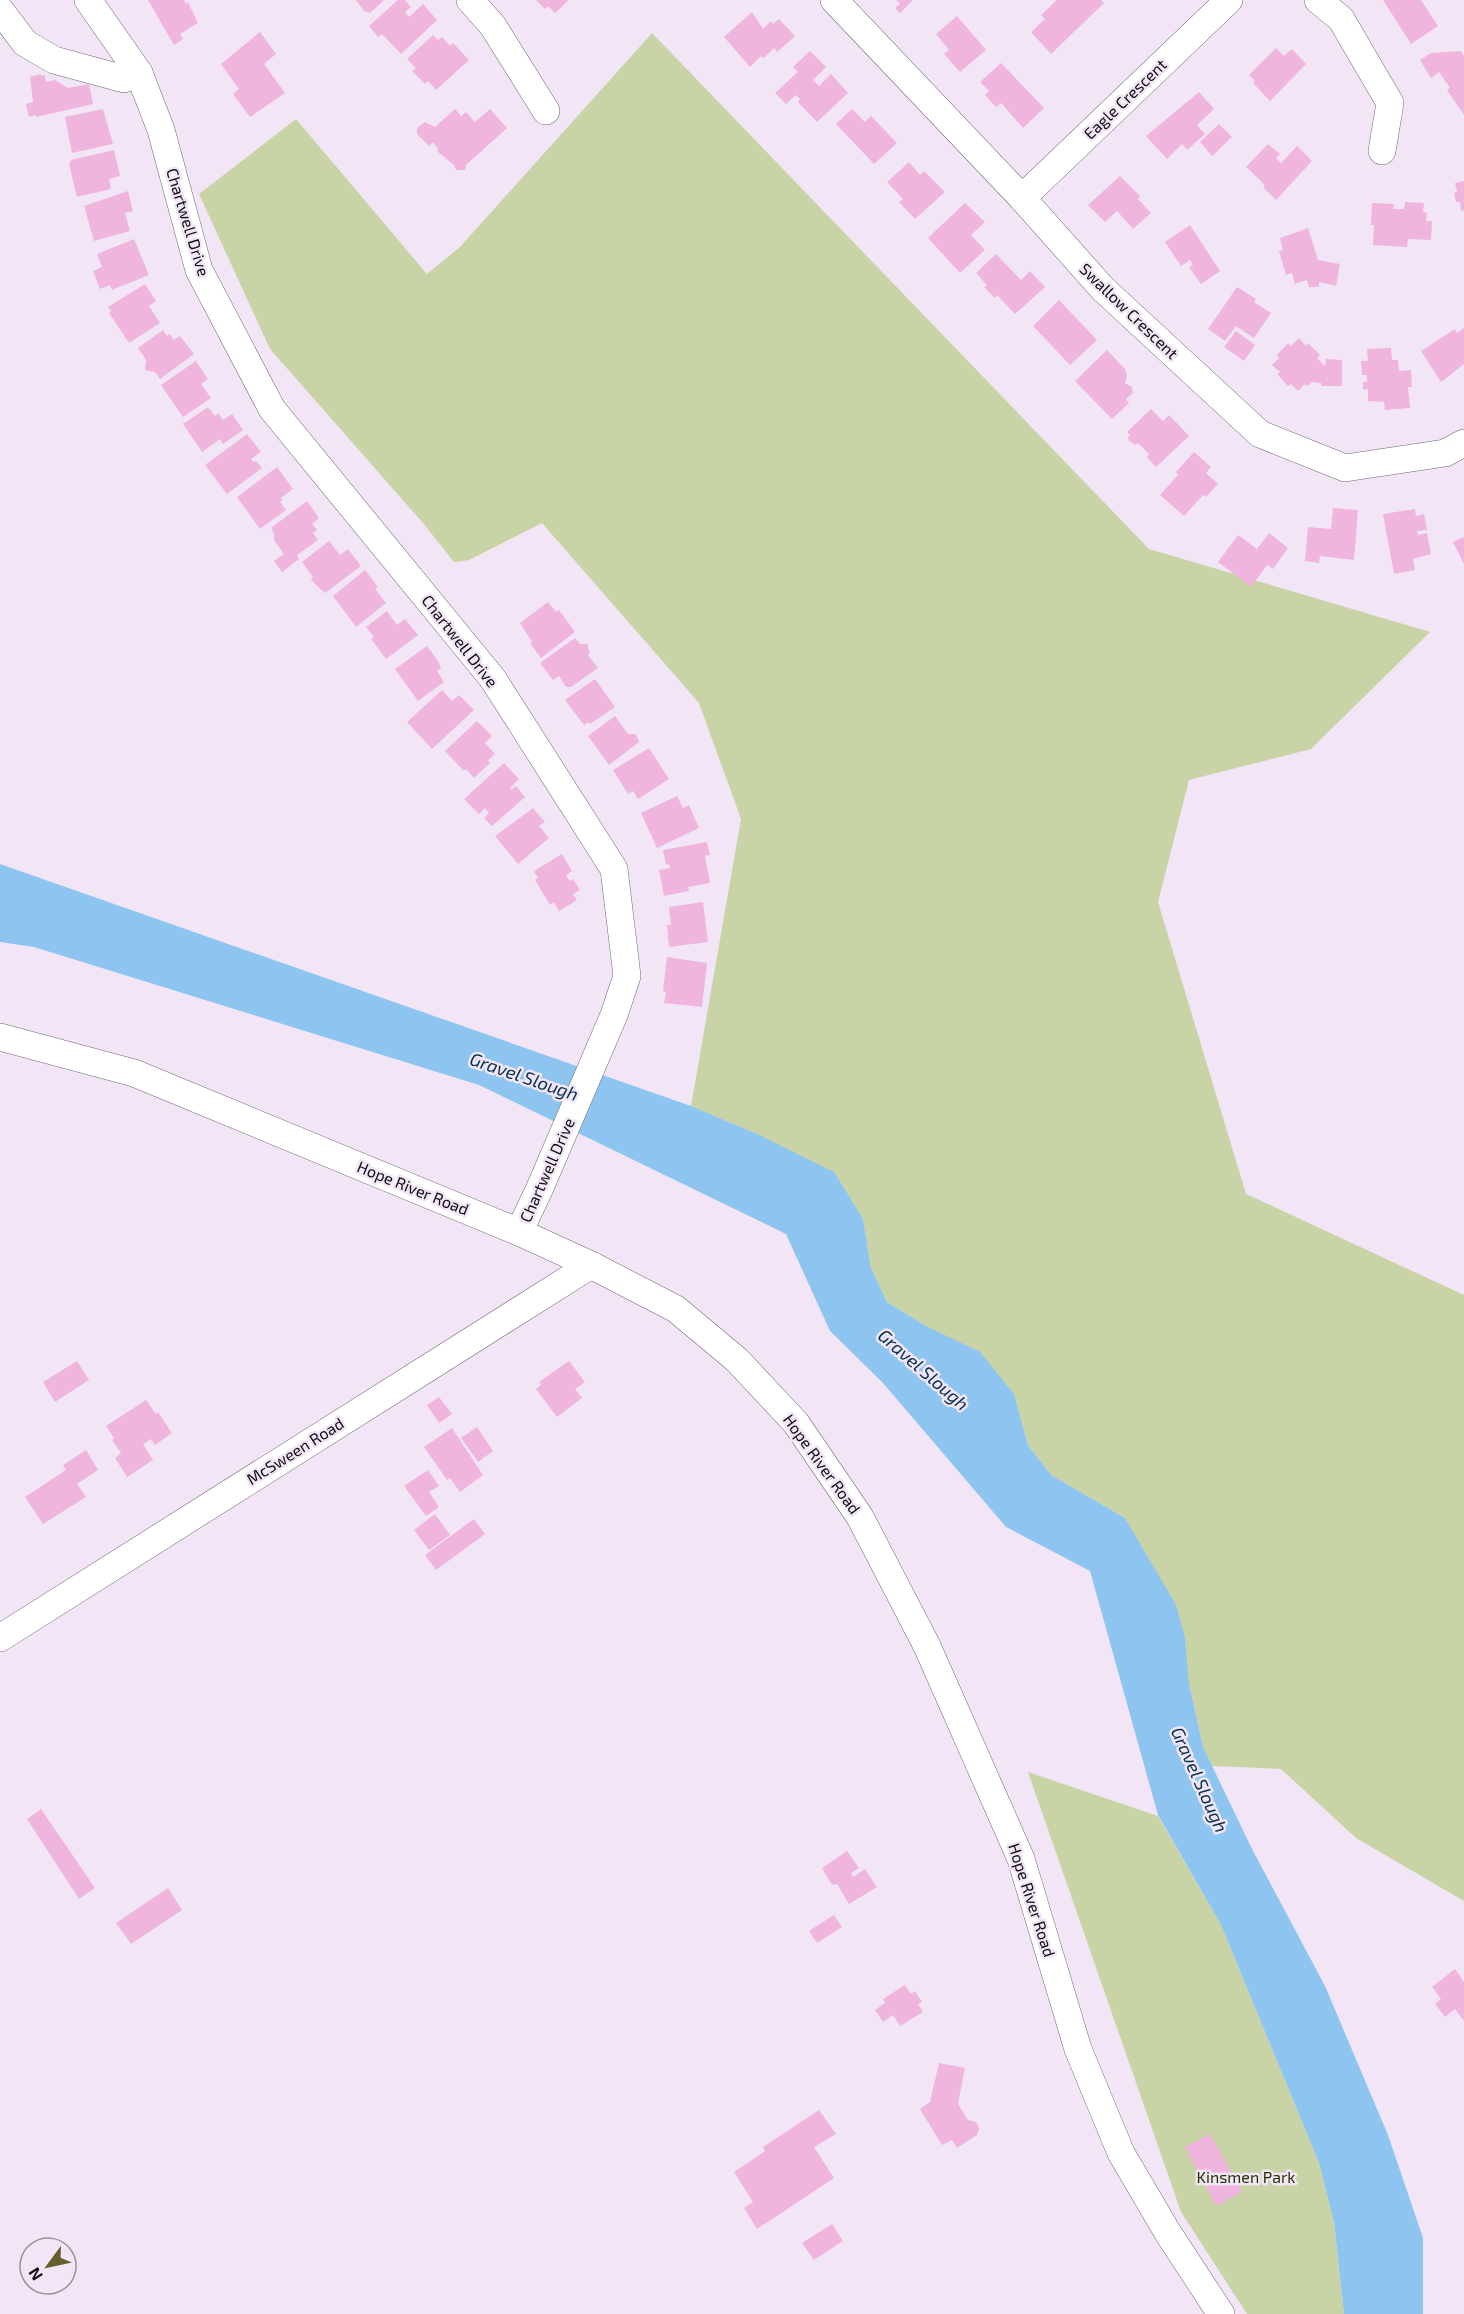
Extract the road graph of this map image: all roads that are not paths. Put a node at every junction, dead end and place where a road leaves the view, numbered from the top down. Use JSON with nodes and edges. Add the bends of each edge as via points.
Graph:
{"nodes":[{"id":1,"x":88,"y":0,"type":"edge"},
{"id":2,"x":470,"y":0,"type":"edge"},
{"id":3,"x":834,"y":0,"type":"edge"},
{"id":4,"x":1229,"y":0,"type":"edge"},
{"id":5,"x":1318,"y":0,"type":"edge"},
{"id":6,"x":0,"y":10,"type":"edge"},
{"id":7,"x":139,"y":73,"type":"junction"},
{"id":8,"x":546,"y":111,"type":"dead end"},
{"id":9,"x":1382,"y":151,"type":"dead end"},
{"id":10,"x":1022,"y":198,"type":"junction"},
{"id":11,"x":1464,"y":443,"type":"edge"},
{"id":12,"x":0,"y":1036,"type":"edge"},
{"id":13,"x":519,"y":1232,"type":"junction"},
{"id":14,"x":591,"y":1265,"type":"junction"},
{"id":15,"x":0,"y":1638,"type":"edge"},
{"id":16,"x":1221,"y":2314,"type":"edge"}],
"edges":[{"from":1,"to":7,"type":"street","name":"Chartwell Drive"},
{"from":2,"to":8,"type":"street","via":[[493,26]]},
{"from":3,"to":10,"type":"street","name":"Swallow Crescent"},
{"from":4,"to":10,"type":"street","name":"Eagle Crescent"},
{"from":5,"to":9,"type":"street","via":[[1341,19],[1390,103]]},
{"from":6,"to":7,"type":"street","via":[[25,42],[54,60],[124,79]]},
{"from":7,"to":13,"type":"street","name":"Chartwell Drive","via":[[161,130],[199,270],[272,409],[493,679],[614,869],[627,976],[614,1015]]},
{"from":10,"to":11,"type":"street","name":"Swallow Crescent","via":[[1103,290],[1260,434],[1345,468],[1445,453]]},
{"from":12,"to":13,"type":"street","name":"Hope River Road","via":[[134,1073]]},
{"from":13,"to":14,"type":"street","name":"Hope River Road"},
{"from":14,"to":15,"type":"street","name":"McSween Road"},
{"from":14,"to":16,"type":"street","name":"Hope River Road","via":[[676,1309],[737,1360],[796,1423],[860,1517],[927,1646],[1021,1858],[1078,2049],[1121,2153]]}]}
